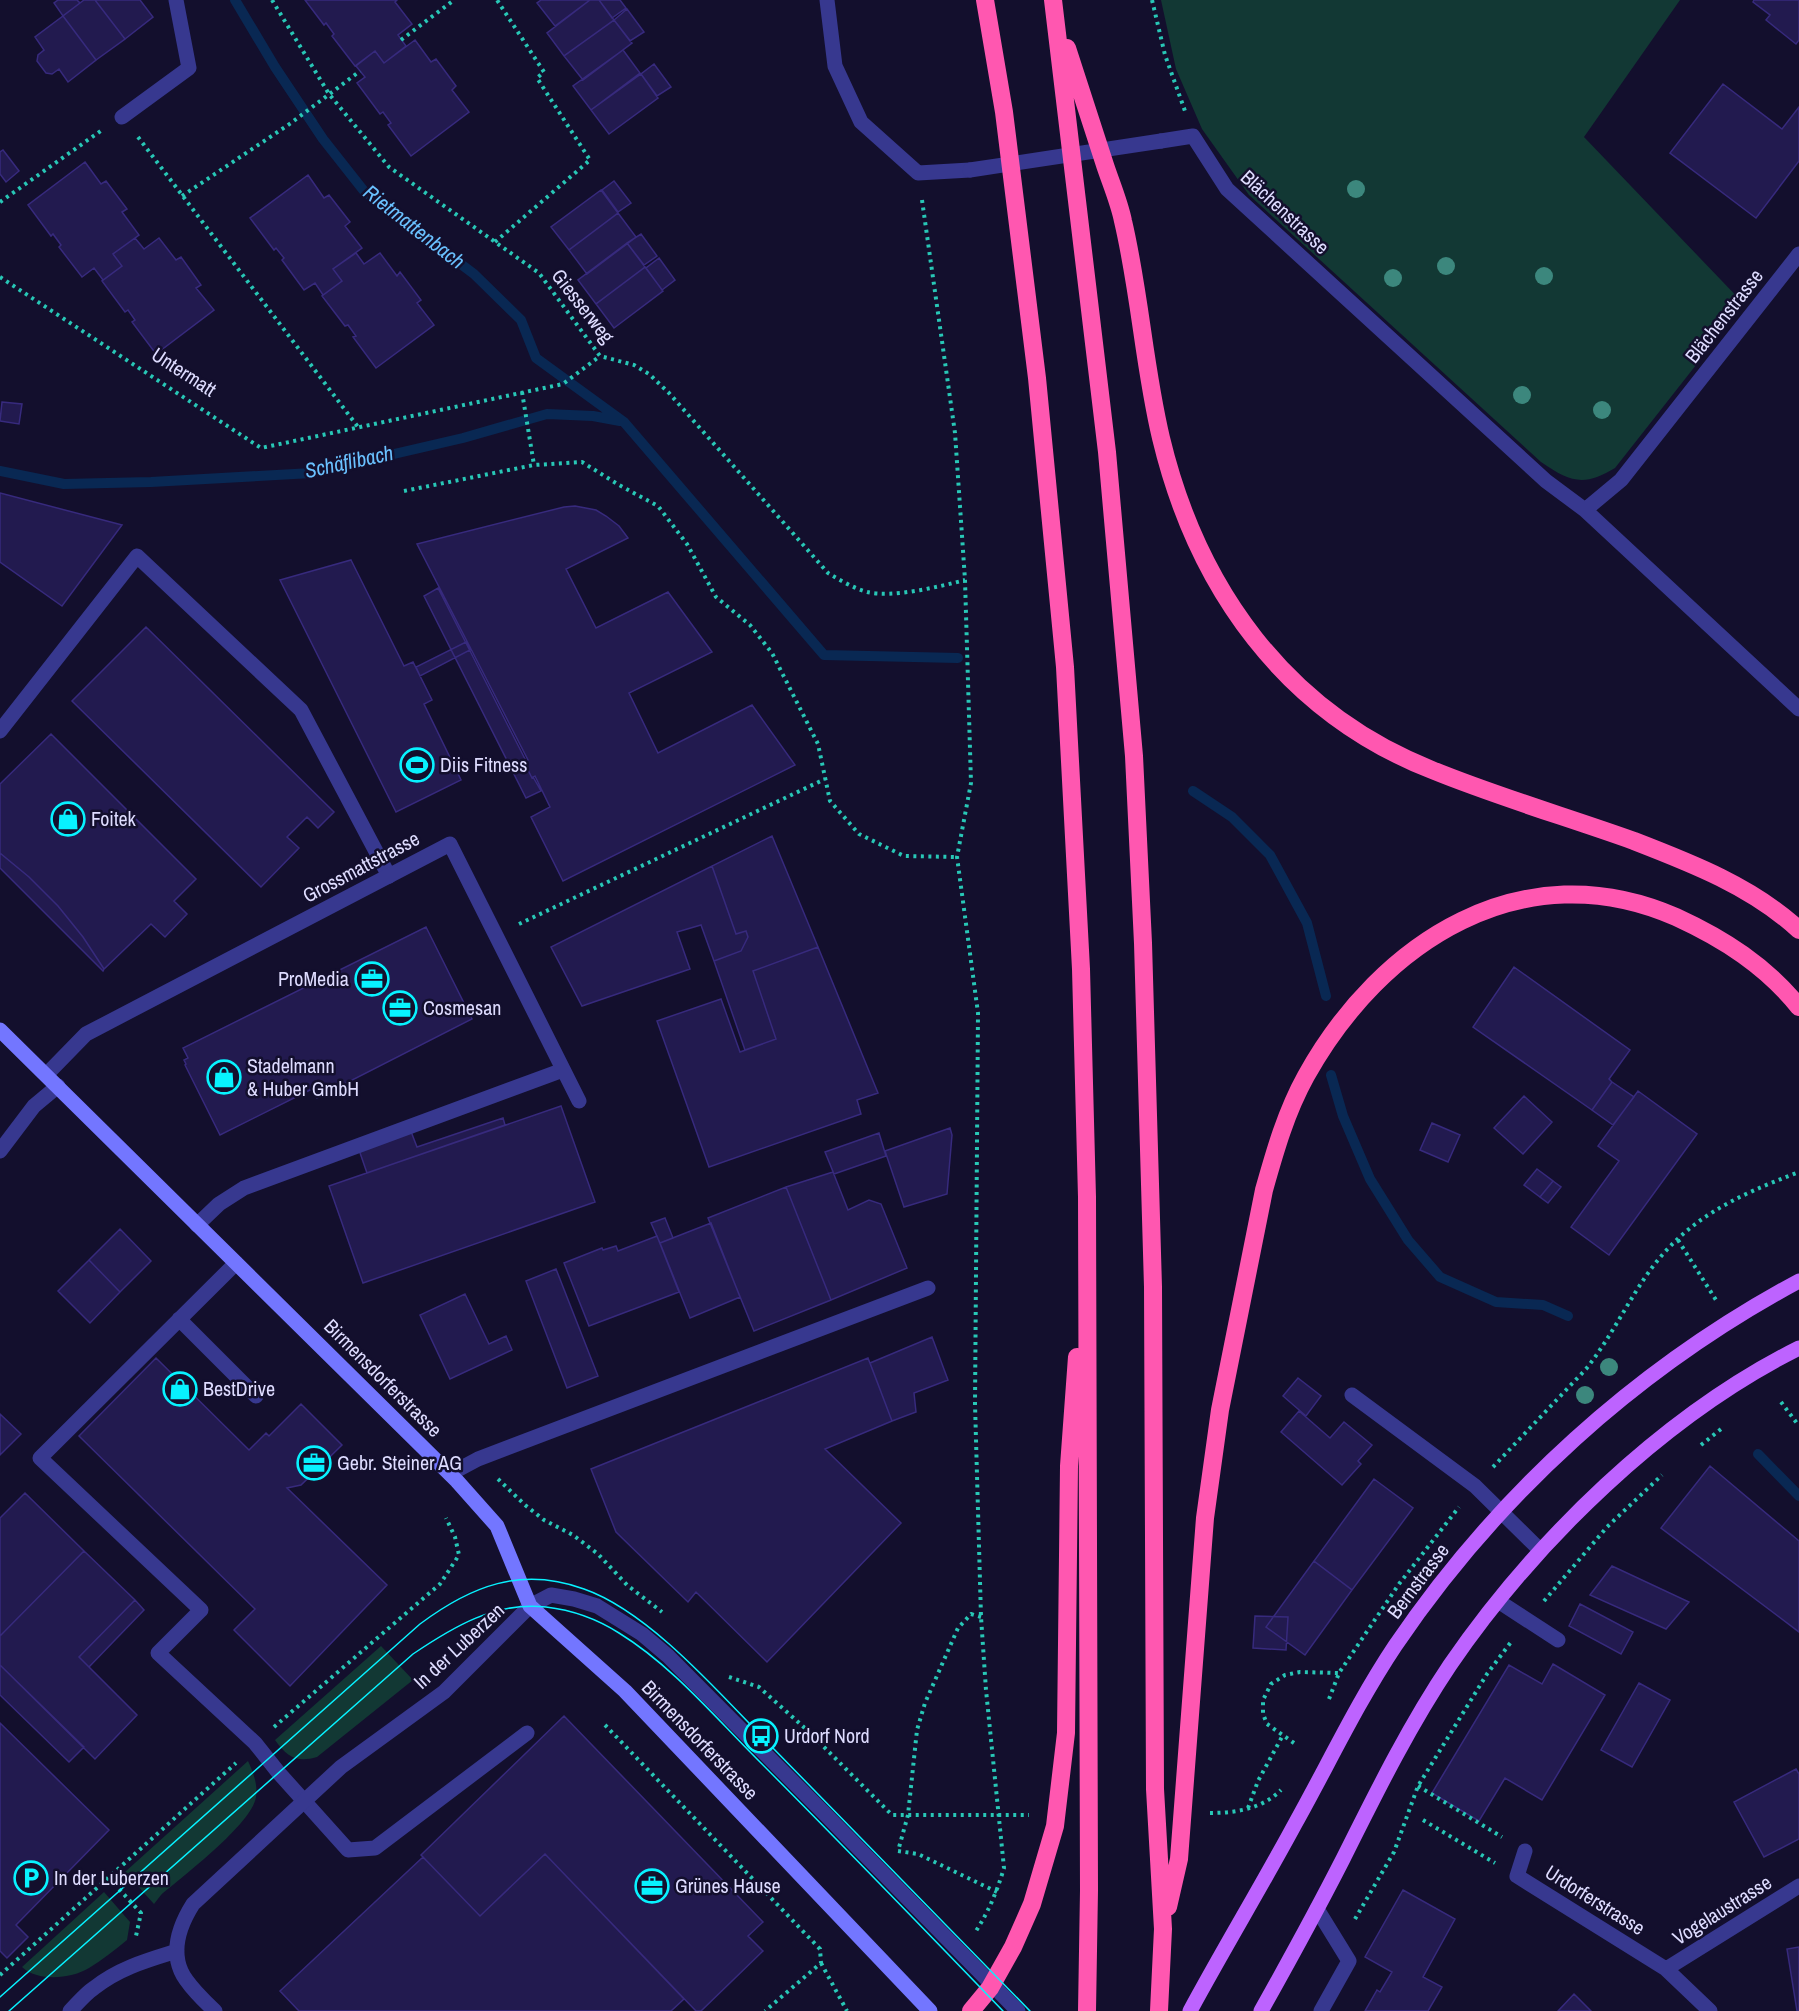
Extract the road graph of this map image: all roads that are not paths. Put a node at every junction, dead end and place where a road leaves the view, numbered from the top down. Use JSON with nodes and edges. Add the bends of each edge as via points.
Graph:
{"nodes":[{"id":1,"x":176,"y":0,"type":"edge"},
{"id":2,"x":827,"y":0,"type":"edge"},
{"id":3,"x":985,"y":0,"type":"edge"},
{"id":4,"x":1053,"y":5,"type":"edge"},
{"id":5,"x":122,"y":117,"type":"road end"},
{"id":6,"x":1799,"y":254,"type":"edge"},
{"id":7,"x":1585,"y":510,"type":"junction"},
{"id":8,"x":1799,"y":709,"type":"edge"},
{"id":9,"x":0,"y":731,"type":"edge"},
{"id":10,"x":389,"y":876,"type":"junction"},
{"id":11,"x":1799,"y":930,"type":"edge"},
{"id":12,"x":1799,"y":1008,"type":"edge"},
{"id":13,"x":0,"y":1030,"type":"edge"},
{"id":14,"x":563,"y":1070,"type":"junction"},
{"id":15,"x":46,"y":1075,"type":"junction"},
{"id":16,"x":58,"y":1086,"type":"junction"},
{"id":17,"x":579,"y":1101,"type":"dead end"},
{"id":18,"x":0,"y":1151,"type":"edge"},
{"id":19,"x":1087,"y":1197,"type":"junction"},
{"id":20,"x":197,"y":1225,"type":"junction"},
{"id":21,"x":236,"y":1263,"type":"junction"},
{"id":22,"x":1799,"y":1281,"type":"edge"},
{"id":23,"x":928,"y":1288,"type":"dead end"},
{"id":24,"x":179,"y":1318,"type":"junction"},
{"id":25,"x":1799,"y":1348,"type":"edge"},
{"id":26,"x":1352,"y":1395,"type":"dead end"},
{"id":27,"x":256,"y":1396,"type":"dead end"},
{"id":28,"x":450,"y":1474,"type":"junction"},
{"id":29,"x":1502,"y":1512,"type":"junction"},
{"id":30,"x":1540,"y":1550,"type":"junction"},
{"id":31,"x":1498,"y":1601,"type":"junction"},
{"id":32,"x":530,"y":1606,"type":"junction"},
{"id":33,"x":1558,"y":1640,"type":"dead end"},
{"id":34,"x":526,"y":1734,"type":"dead end"},
{"id":35,"x":303,"y":1801,"type":"junction"},
{"id":36,"x":1525,"y":1851,"type":"road end"},
{"id":37,"x":1799,"y":1886,"type":"edge"},
{"id":38,"x":1317,"y":1909,"type":"junction"},
{"id":39,"x":1163,"y":1929,"type":"junction"},
{"id":40,"x":177,"y":1952,"type":"junction"},
{"id":41,"x":1666,"y":1969,"type":"junction"},
{"id":42,"x":1200,"y":1994,"type":"junction"},
{"id":43,"x":70,"y":2011,"type":"edge"},
{"id":44,"x":215,"y":2011,"type":"edge"},
{"id":45,"x":930,"y":2011,"type":"edge"},
{"id":46,"x":971,"y":2011,"type":"edge"},
{"id":47,"x":1018,"y":2011,"type":"edge"},
{"id":48,"x":1087,"y":2011,"type":"edge"},
{"id":49,"x":1159,"y":2011,"type":"edge"},
{"id":50,"x":1178,"y":2011,"type":"edge"},
{"id":51,"x":1190,"y":2011,"type":"edge"},
{"id":52,"x":1262,"y":2011,"type":"edge"},
{"id":53,"x":1321,"y":2011,"type":"edge"},
{"id":54,"x":1710,"y":2011,"type":"edge"}],
"edges":[{"from":1,"to":5,"type":"street","via":[[189,68]]},
{"from":2,"to":7,"type":"street","name":"Blächenstrasse","via":[[836,66],[861,122],[918,173],[970,170],[1193,136],[1227,189],[1546,481]]},
{"from":3,"to":19,"type":"highway","via":[[1004,112],[1037,378],[1065,667],[1081,969]]},
{"from":4,"to":11,"type":"highway","via":[[1123,220],[1161,437],[1182,512],[1223,594],[1261,647],[1315,700],[1383,747],[1427,769],[1634,841],[1713,873]]},
{"from":4,"to":39,"type":"highway","via":[[1107,452],[1134,756],[1153,1287],[1155,1789]]},
{"from":6,"to":7,"type":"street","name":"Blächenstrasse","via":[[1622,480]]},
{"from":7,"to":8,"type":"street","name":"Blächenstrasse"},
{"from":9,"to":10,"type":"street","via":[[138,556],[301,710]]},
{"from":10,"to":14,"type":"street","name":"Grossmattstrasse","via":[[450,844]]},
{"from":10,"to":15,"type":"street","name":"Grossmattstrasse","via":[[86,1034]]},
{"from":12,"to":39,"type":"highway","via":[[1751,960],[1710,932],[1657,909],[1610,897],[1561,893],[1518,899],[1470,915],[1435,936],[1395,964],[1358,1002],[1325,1046],[1288,1114],[1270,1168],[1220,1410],[1205,1518],[1179,1859]]},
{"from":13,"to":15,"type":"main road","name":"Birmensdorferstrasse"},
{"from":14,"to":17,"type":"street","name":"Grossmattstrasse"},
{"from":14,"to":20,"type":"street","via":[[244,1188]]},
{"from":15,"to":16,"type":"main road","name":"Birmensdorferstrasse"},
{"from":16,"to":18,"type":"street","via":[[34,1106]]},
{"from":16,"to":20,"type":"main road","name":"Birmensdorferstrasse"},
{"from":19,"to":46,"type":"highway","via":[[1070,1466],[1066,1733],[1054,1826],[1032,1904],[1013,1947],[990,1988]]},
{"from":19,"to":48,"type":"highway"},
{"from":20,"to":21,"type":"main road","name":"Birmensdorferstrasse"},
{"from":21,"to":24,"type":"street"},
{"from":21,"to":28,"type":"main road","name":"Birmensdorferstrasse"},
{"from":22,"to":29,"type":"main road","name":"Bernstrasse","via":[[1698,1341],[1613,1405]]},
{"from":23,"to":28,"type":"street","via":[[478,1459]]},
{"from":24,"to":27,"type":"street"},
{"from":24,"to":35,"type":"street","via":[[40,1458],[201,1610],[158,1653],[255,1743]]},
{"from":25,"to":30,"type":"main road","via":[[1743,1379],[1644,1451]]},
{"from":26,"to":29,"type":"street","via":[[1475,1486]]},
{"from":28,"to":32,"type":"main road","name":"Birmensdorferstrasse","via":[[497,1526]]},
{"from":29,"to":30,"type":"street"},
{"from":29,"to":42,"type":"main road","name":"Bernstrasse","via":[[1469,1548],[1394,1649]]},
{"from":30,"to":31,"type":"main road"},
{"from":31,"to":33,"type":"street"},
{"from":31,"to":38,"type":"main road","via":[[1450,1665],[1394,1758]]},
{"from":32,"to":35,"type":"street","name":"In der Luberzen","via":[[444,1692],[341,1767]]},
{"from":32,"to":45,"type":"main road","name":"Birmensdorferstrasse","via":[[625,1691]]},
{"from":32,"to":47,"type":"street","via":[[551,1595],[574,1599],[597,1606],[642,1634],[824,1812]]},
{"from":34,"to":35,"type":"street","via":[[375,1848],[348,1850]]},
{"from":35,"to":40,"type":"street","name":"In der Luberzen","via":[[193,1904],[181,1923]]},
{"from":36,"to":41,"type":"street","name":"Urdorferstrasse","via":[[1517,1876]]},
{"from":37,"to":41,"type":"street","name":"Vogelaustrasse"},
{"from":38,"to":52,"type":"main road"},
{"from":38,"to":53,"type":"street","via":[[1349,1961]]},
{"from":39,"to":49,"type":"highway"},
{"from":40,"to":43,"type":"street","via":[[119,1972],[94,1988]]},
{"from":40,"to":44,"type":"street","via":[[181,1972]]},
{"from":41,"to":54,"type":"street","name":"Urdorferstrasse"},
{"from":42,"to":50,"type":"main road"},
{"from":42,"to":51,"type":"main road","name":"Bernstrasse"}]}
